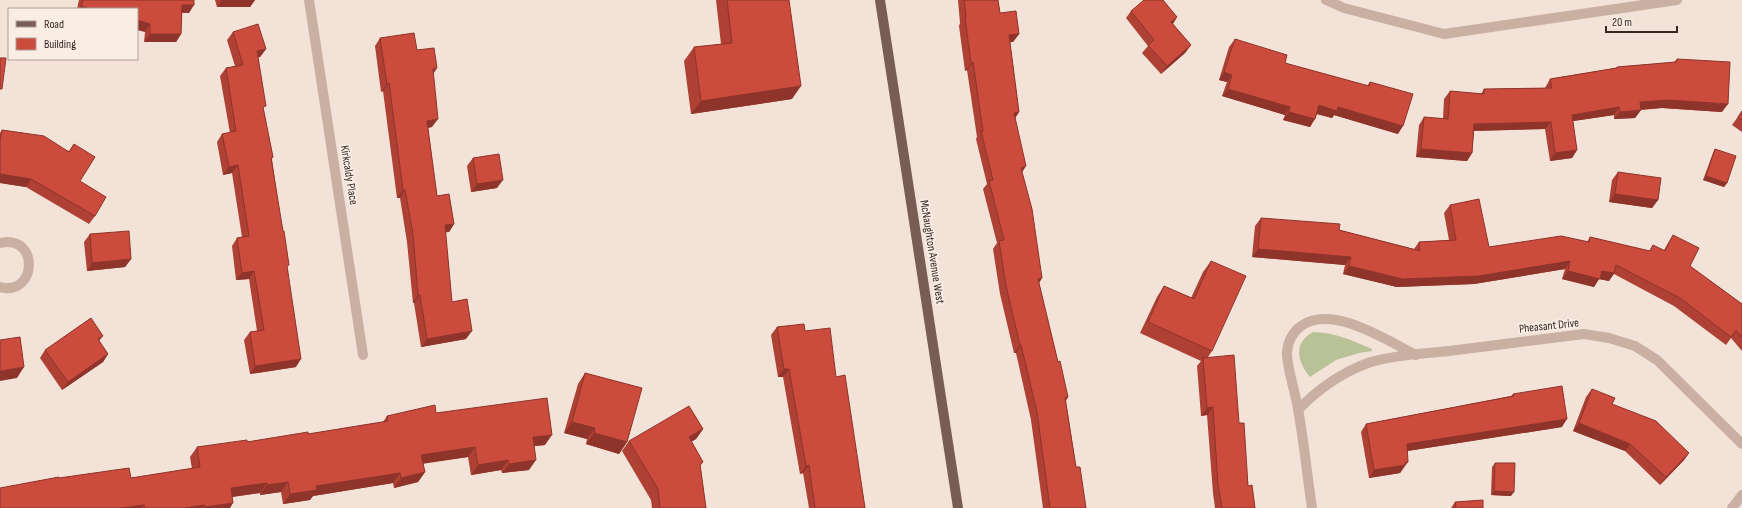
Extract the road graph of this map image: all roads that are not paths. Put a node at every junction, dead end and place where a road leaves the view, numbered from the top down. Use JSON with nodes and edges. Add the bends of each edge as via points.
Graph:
{"nodes":[{"id":1,"x":309,"y":0,"type":"edge"},
{"id":2,"x":880,"y":0,"type":"edge"},
{"id":3,"x":1326,"y":0,"type":"edge"},
{"id":4,"x":1677,"y":0,"type":"edge"},
{"id":5,"x":0,"y":243,"type":"edge"},
{"id":6,"x":0,"y":287,"type":"edge"},
{"id":7,"x":1416,"y":354,"type":"junction"},
{"id":8,"x":363,"y":355,"type":"dead end"},
{"id":9,"x":1298,"y":410,"type":"junction"},
{"id":10,"x":1742,"y":444,"type":"edge"},
{"id":11,"x":1742,"y":495,"type":"edge"},
{"id":12,"x":958,"y":508,"type":"edge"},
{"id":13,"x":1312,"y":508,"type":"edge"},
{"id":14,"x":1732,"y":508,"type":"edge"}],
"edges":[{"from":1,"to":8,"type":"street","name":"Kirkcaldy Place"},
{"from":2,"to":12,"type":"main road","name":"McNaughton Avenue West"},
{"from":3,"to":4,"type":"street","via":[[1344,8],[1444,34]]},
{"from":5,"to":6,"type":"street","via":[[20,246],[30,266],[28,273],[18,285]]},
{"from":7,"to":9,"type":"street","name":"Pheasant Drive","via":[[1368,363],[1348,371],[1328,382]]},
{"from":7,"to":9,"type":"street","via":[[1344,322],[1310,320],[1298,328],[1290,339],[1287,353]]},
{"from":7,"to":10,"type":"street","name":"Pheasant Drive","via":[[1584,334],[1609,338],[1635,346],[1658,360]]},
{"from":9,"to":13,"type":"street"},
{"from":11,"to":14,"type":"street"}]}
